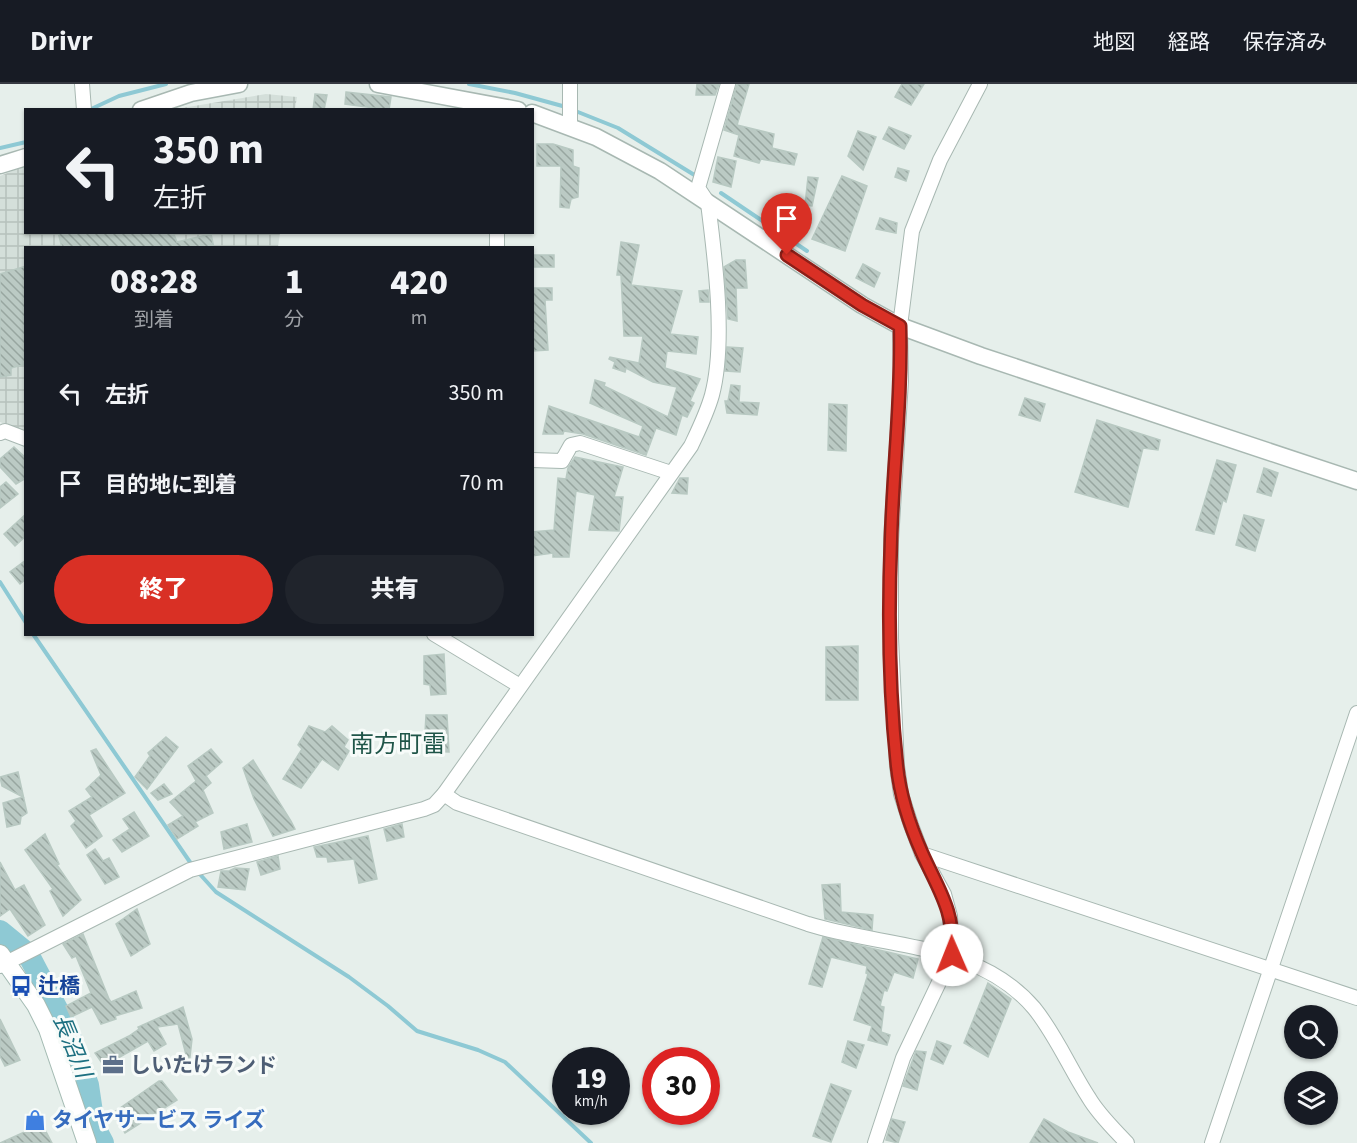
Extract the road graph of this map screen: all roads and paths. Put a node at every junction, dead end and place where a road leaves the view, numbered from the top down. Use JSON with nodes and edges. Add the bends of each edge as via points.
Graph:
{"nodes":[{"id":1,"x":82,"y":84,"type":"edge"},
{"id":2,"x":239,"y":84,"type":"edge"},
{"id":3,"x":378,"y":84,"type":"edge"},
{"id":4,"x":570,"y":84,"type":"edge"},
{"id":5,"x":728,"y":84,"type":"edge"},
{"id":6,"x":980,"y":84,"type":"edge"},
{"id":7,"x":497,"y":107,"type":"edge"},
{"id":8,"x":84,"y":108,"type":"edge"},
{"id":9,"x":147,"y":108,"type":"edge"},
{"id":10,"x":534,"y":113,"type":"edge"},
{"id":11,"x":570,"y":114,"type":"junction"},
{"id":12,"x":24,"y":158,"type":"edge"},
{"id":13,"x":0,"y":165,"type":"edge"},
{"id":14,"x":708,"y":203,"type":"junction"},
{"id":15,"x":900,"y":326,"type":"junction"},
{"id":16,"x":0,"y":433,"type":"edge"},
{"id":17,"x":24,"y":438,"type":"edge"},
{"id":18,"x":534,"y":460,"type":"edge"},
{"id":19,"x":671,"y":473,"type":"junction"},
{"id":20,"x":1357,"y":481,"type":"edge"},
{"id":21,"x":437,"y":636,"type":"edge"},
{"id":22,"x":520,"y":686,"type":"junction"},
{"id":23,"x":1357,"y":713,"type":"edge"},
{"id":24,"x":444,"y":794,"type":"junction"},
{"id":25,"x":922,"y":854,"type":"junction"},
{"id":26,"x":952,"y":955,"type":"junction"},
{"id":27,"x":2,"y":961,"type":"edge"},
{"id":28,"x":1271,"y":969,"type":"junction"},
{"id":29,"x":1357,"y":998,"type":"edge"},
{"id":30,"x":87,"y":1143,"type":"edge"},
{"id":31,"x":875,"y":1143,"type":"edge"},
{"id":32,"x":1127,"y":1143,"type":"edge"},
{"id":33,"x":1212,"y":1143,"type":"edge"}],
"edges":[{"from":1,"to":8,"type":"street"},
{"from":2,"to":9,"type":"street","via":[[190,93]]},
{"from":3,"to":7,"type":"street"},
{"from":4,"to":11,"type":"street"},
{"from":5,"to":14,"type":"street","via":[[698,188]]},
{"from":6,"to":15,"type":"street","via":[[940,160],[912,231]]},
{"from":10,"to":11,"type":"street"},
{"from":11,"to":14,"type":"street"},
{"from":12,"to":13,"type":"street"},
{"from":14,"to":15,"type":"street"},
{"from":14,"to":19,"type":"street","via":[[718,339],[713,393],[691,446]]},
{"from":15,"to":20,"type":"street"},
{"from":15,"to":25,"type":"street","via":[[901,381],[891,540],[891,649],[901,794]]},
{"from":16,"to":17,"type":"street","via":[[5,431]]},
{"from":18,"to":19,"type":"street","via":[[562,461],[571,445],[580,443]]},
{"from":19,"to":22,"type":"street"},
{"from":21,"to":22,"type":"street"},
{"from":22,"to":24,"type":"street"},
{"from":23,"to":28,"type":"street"},
{"from":24,"to":26,"type":"street","via":[[457,803],[808,924],[844,935]]},
{"from":24,"to":27,"type":"street","via":[[434,805],[195,869]]},
{"from":25,"to":26,"type":"street","via":[[951,916]]},
{"from":25,"to":28,"type":"street"},
{"from":26,"to":31,"type":"street","via":[[903,1058]]},
{"from":26,"to":32,"type":"street","via":[[988,971],[1033,1007],[1089,1099]]},
{"from":27,"to":30,"type":"main road","via":[[48,1029]]},
{"from":28,"to":29,"type":"street"},
{"from":28,"to":33,"type":"street"}]}
